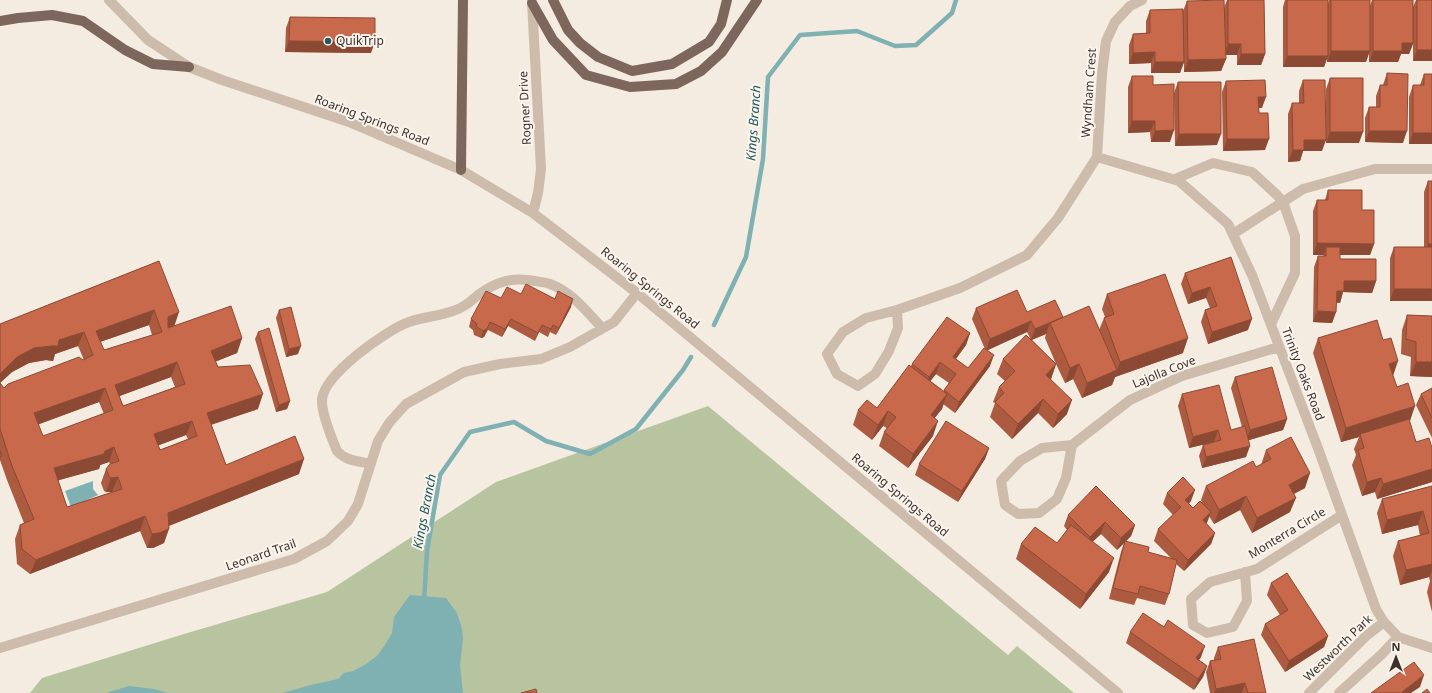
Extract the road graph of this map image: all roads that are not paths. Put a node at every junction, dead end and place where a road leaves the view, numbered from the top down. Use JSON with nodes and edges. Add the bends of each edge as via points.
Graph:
{"nodes":[{"id":1,"x":109,"y":0,"type":"edge"},
{"id":2,"x":463,"y":0,"type":"edge"},
{"id":3,"x":553,"y":0,"type":"edge"},
{"id":4,"x":727,"y":0,"type":"edge"},
{"id":5,"x":757,"y":0,"type":"edge"},
{"id":6,"x":1142,"y":0,"type":"edge"},
{"id":7,"x":532,"y":1,"type":"edge"},
{"id":8,"x":0,"y":21,"type":"edge"},
{"id":9,"x":189,"y":67,"type":"junction"},
{"id":10,"x":1097,"y":157,"type":"junction"},
{"id":11,"x":461,"y":170,"type":"junction"},
{"id":12,"x":1432,"y":170,"type":"edge"},
{"id":13,"x":1175,"y":179,"type":"junction"},
{"id":14,"x":1283,"y":202,"type":"junction"},
{"id":15,"x":533,"y":213,"type":"junction"},
{"id":16,"x":1233,"y":234,"type":"junction"},
{"id":17,"x":637,"y":293,"type":"junction"},
{"id":18,"x":896,"y":310,"type":"junction"},
{"id":19,"x":1271,"y":324,"type":"junction"},
{"id":20,"x":602,"y":328,"type":"junction"},
{"id":21,"x":1279,"y":347,"type":"junction"},
{"id":22,"x":1072,"y":445,"type":"junction"},
{"id":23,"x":371,"y":464,"type":"junction"},
{"id":24,"x":1342,"y":515,"type":"junction"},
{"id":25,"x":1245,"y":572,"type":"junction"},
{"id":26,"x":1384,"y":622,"type":"junction"},
{"id":27,"x":1398,"y":637,"type":"junction"},
{"id":28,"x":0,"y":648,"type":"edge"},
{"id":29,"x":1432,"y":648,"type":"edge"},
{"id":30,"x":1118,"y":693,"type":"edge"},
{"id":31,"x":1309,"y":693,"type":"edge"},
{"id":32,"x":1339,"y":693,"type":"edge"}],
"edges":[{"from":1,"to":9,"type":"street","name":"Roaring Springs Road","via":[[148,40]]},
{"from":2,"to":11,"type":"main road"},
{"from":3,"to":4,"type":"main road","via":[[568,30],[580,43],[598,57],[632,71],[672,64],[709,42],[721,24]]},
{"from":5,"to":7,"type":"main road","via":[[722,52],[701,71],[676,84],[630,87],[586,75],[553,40]]},
{"from":6,"to":10,"type":"street","name":"Wyndham Crest","via":[[1130,6],[1115,22],[1106,41]]},
{"from":7,"to":15,"type":"street","name":"Rogner Drive","via":[[542,169]]},
{"from":8,"to":9,"type":"main road","via":[[52,15],[82,22],[125,50],[153,64]]},
{"from":9,"to":11,"type":"street","name":"Roaring Springs Road","via":[[349,122]]},
{"from":10,"to":13,"type":"street","name":"Trinity Oaks Road"},
{"from":10,"to":18,"type":"street","via":[[1058,218],[1027,255],[960,288]]},
{"from":11,"to":15,"type":"street","name":"Roaring Springs Road"},
{"from":12,"to":14,"type":"street","via":[[1375,169],[1303,189]]},
{"from":13,"to":14,"type":"street","via":[[1213,163],[1252,172]]},
{"from":13,"to":16,"type":"street","name":"Trinity Oaks Road","via":[[1228,224]]},
{"from":14,"to":16,"type":"street"},
{"from":14,"to":19,"type":"street","via":[[1295,236],[1295,273]]},
{"from":15,"to":17,"type":"street","name":"Roaring Springs Road"},
{"from":16,"to":19,"type":"street","name":"Trinity Oaks Road"},
{"from":17,"to":20,"type":"street","name":"Leonard Trail","via":[[614,322]]},
{"from":17,"to":30,"type":"street","name":"Roaring Springs Road"},
{"from":18,"to":18,"type":"street","via":[[866,318],[843,332],[827,354],[837,374],[858,386],[875,374],[889,351],[898,328]]},
{"from":19,"to":21,"type":"street","name":"Trinity Oaks Road"},
{"from":20,"to":23,"type":"street","name":"Leonard Trail","via":[[570,347],[541,359],[464,372],[406,404],[389,423],[378,441]]},
{"from":20,"to":23,"type":"street","via":[[574,298],[549,283],[508,280],[494,284],[465,306],[452,312],[408,322],[378,339],[353,358],[337,375],[324,392],[322,399],[322,408],[337,451],[349,460]]},
{"from":21,"to":22,"type":"street","name":"Lajolla Cove","via":[[1182,376],[1130,400]]},
{"from":21,"to":24,"type":"street","name":"Trinity Oaks Road"},
{"from":22,"to":22,"type":"street","via":[[1042,448],[1020,461],[1001,481],[1005,505],[1018,514],[1039,513],[1057,499],[1066,478]]},
{"from":23,"to":28,"type":"street","name":"Leonard Trail","via":[[358,504],[348,521],[327,541],[294,559]]},
{"from":24,"to":25,"type":"street","name":"Monterra Circle","via":[[1257,569]]},
{"from":24,"to":26,"type":"street","name":"Trinity Oaks Road","via":[[1376,609]]},
{"from":25,"to":25,"type":"street","name":"Monterra Circle","via":[[1210,582],[1191,599],[1193,625],[1207,633],[1233,627],[1247,601]]},
{"from":26,"to":27,"type":"street","name":"Trinity Oaks Road"},
{"from":26,"to":31,"type":"street","name":"Westworth Park","via":[[1366,636]]},
{"from":27,"to":29,"type":"street","name":"Trinity Oaks Road"},
{"from":27,"to":32,"type":"street"}]}
